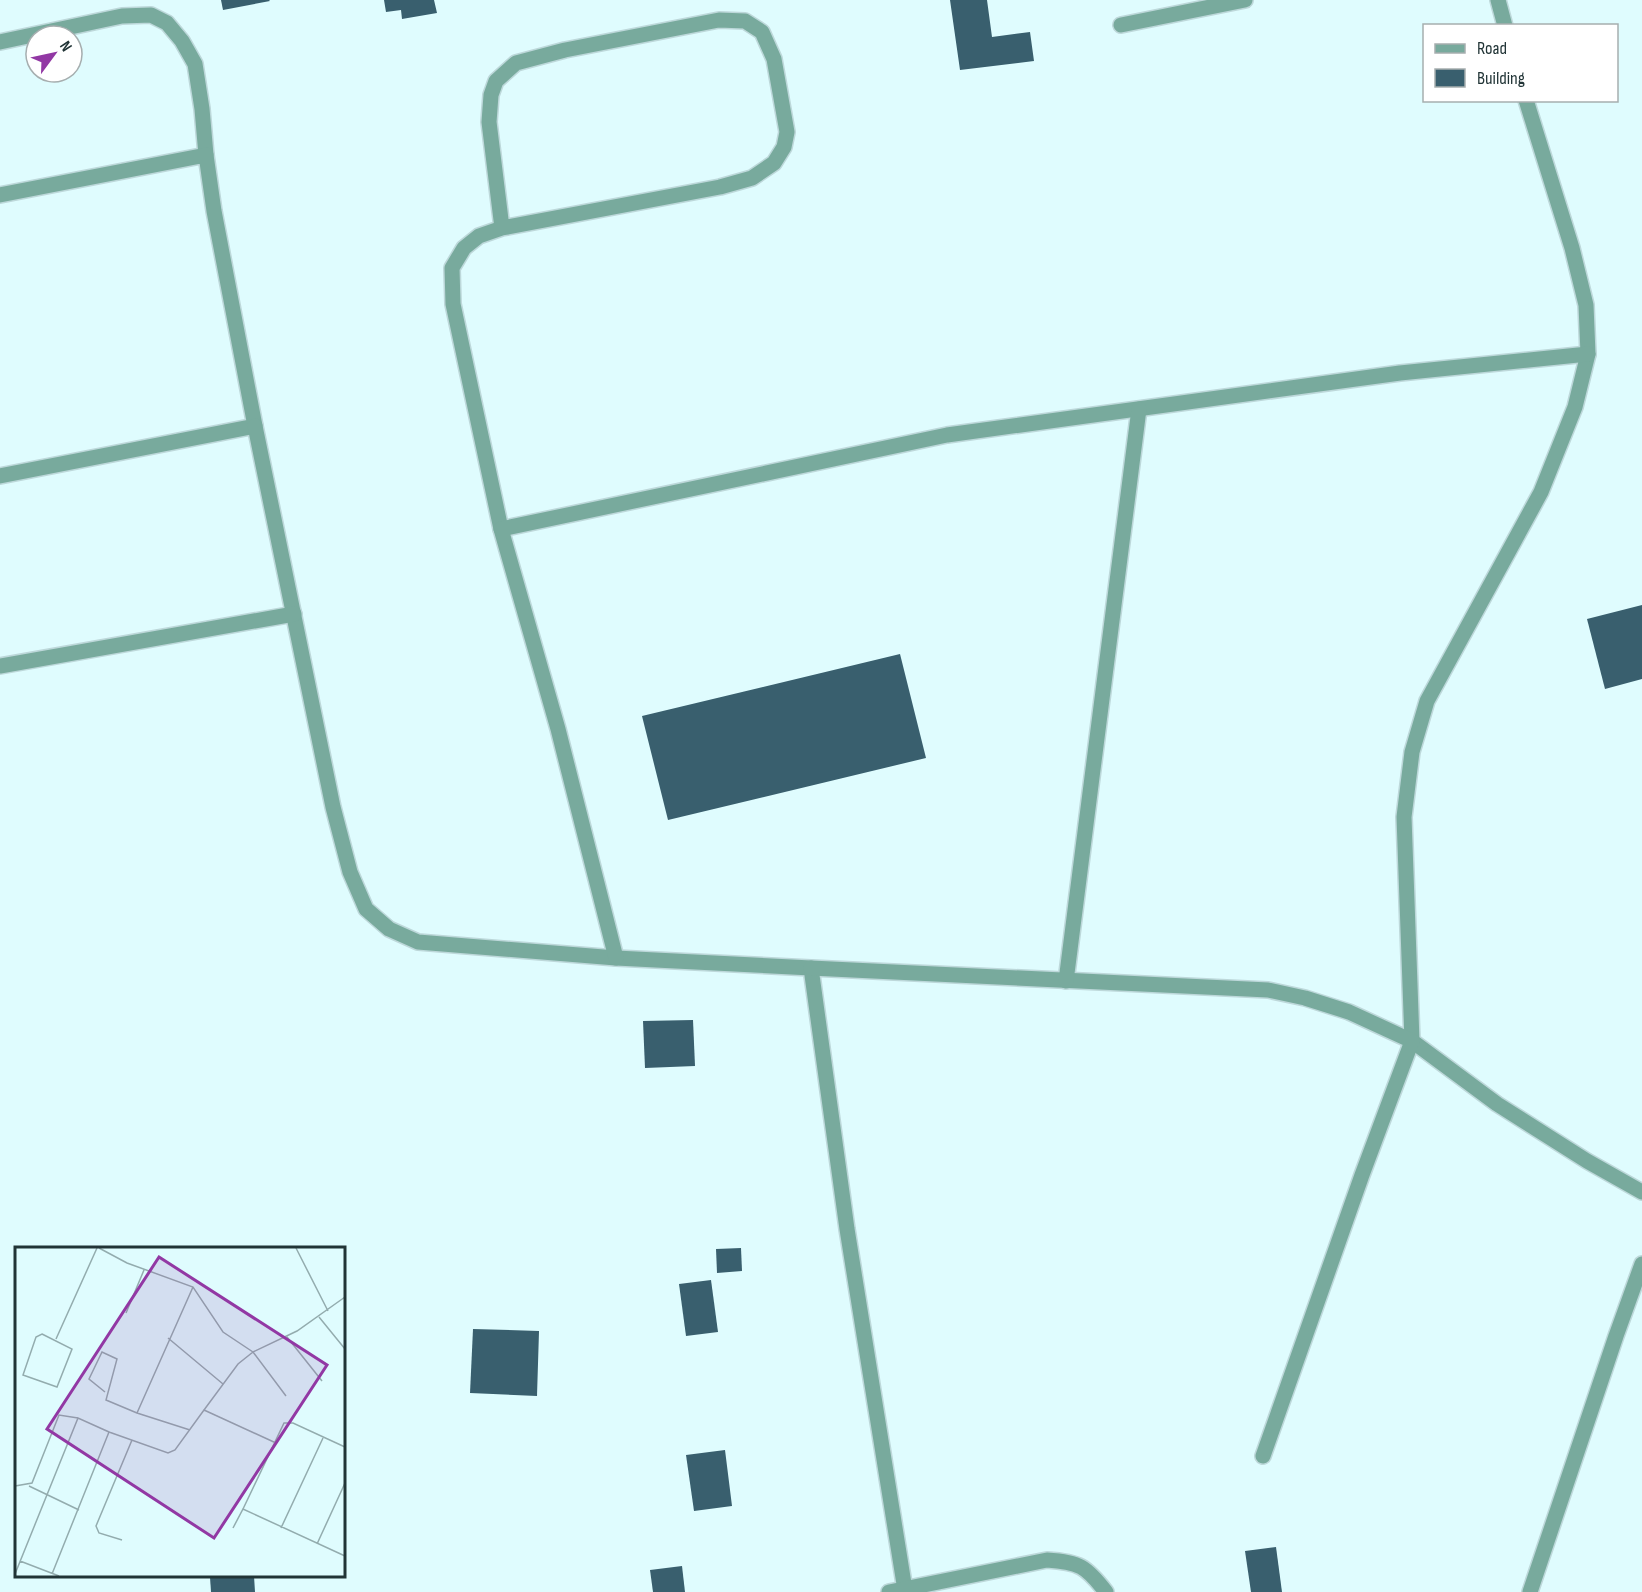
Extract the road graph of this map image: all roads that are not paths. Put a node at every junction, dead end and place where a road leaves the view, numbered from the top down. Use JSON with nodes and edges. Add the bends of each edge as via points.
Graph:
{"nodes":[{"id":1,"x":1245,"y":0,"type":"edge"},
{"id":2,"x":1498,"y":0,"type":"edge"},
{"id":3,"x":1504,"y":24,"type":"edge"},
{"id":4,"x":1121,"y":25,"type":"dead end"},
{"id":5,"x":0,"y":42,"type":"edge"},
{"id":6,"x":1527,"y":102,"type":"edge"},
{"id":7,"x":206,"y":155,"type":"junction"},
{"id":8,"x":0,"y":195,"type":"edge"},
{"id":9,"x":502,"y":228,"type":"junction"},
{"id":10,"x":1588,"y":354,"type":"junction"},
{"id":11,"x":1139,"y":409,"type":"junction"},
{"id":12,"x":255,"y":426,"type":"junction"},
{"id":13,"x":0,"y":476,"type":"edge"},
{"id":14,"x":501,"y":529,"type":"junction"},
{"id":15,"x":294,"y":614,"type":"junction"},
{"id":16,"x":0,"y":666,"type":"edge"},
{"id":17,"x":616,"y":958,"type":"junction"},
{"id":18,"x":811,"y":968,"type":"junction"},
{"id":19,"x":1066,"y":981,"type":"junction"},
{"id":20,"x":1412,"y":1041,"type":"junction"},
{"id":21,"x":1642,"y":1192,"type":"edge"},
{"id":22,"x":1642,"y":1264,"type":"edge"},
{"id":23,"x":1263,"y":1456,"type":"dead end"},
{"id":24,"x":905,"y":1590,"type":"junction"},
{"id":25,"x":889,"y":1592,"type":"edge"},
{"id":26,"x":1106,"y":1592,"type":"edge"},
{"id":27,"x":1530,"y":1592,"type":"edge"}],
"edges":[{"from":1,"to":4,"type":"street"},
{"from":2,"to":3,"type":"street"},
{"from":5,"to":7,"type":"street","via":[[122,16],[151,15],[167,23],[195,64]]},
{"from":6,"to":10,"type":"street","via":[[1584,294]]},
{"from":7,"to":8,"type":"street"},
{"from":7,"to":12,"type":"street"},
{"from":9,"to":9,"type":"street","via":[[489,122],[490,95],[496,81],[516,63],[719,20],[745,21],[762,32],[774,59],[787,132],[784,147],[774,163],[752,178],[720,187]]},
{"from":9,"to":14,"type":"street","via":[[478,236],[464,248],[452,268],[453,304]]},
{"from":10,"to":11,"type":"street","via":[[1400,373]]},
{"from":10,"to":20,"type":"street","via":[[1575,407],[1541,492],[1427,701],[1412,752],[1404,817]]},
{"from":11,"to":14,"type":"street","via":[[947,435]]},
{"from":11,"to":19,"type":"street"},
{"from":12,"to":13,"type":"street"},
{"from":12,"to":15,"type":"street"},
{"from":14,"to":17,"type":"street","via":[[558,729]]},
{"from":15,"to":16,"type":"street"},
{"from":15,"to":17,"type":"street","via":[[333,807],[350,872],[366,909],[389,929],[418,942]]},
{"from":17,"to":18,"type":"street"},
{"from":18,"to":19,"type":"street"},
{"from":18,"to":24,"type":"street","via":[[847,1229]]},
{"from":19,"to":20,"type":"street","via":[[1268,990],[1349,1012]]},
{"from":20,"to":21,"type":"street","via":[[1497,1104]]},
{"from":20,"to":23,"type":"street"},
{"from":22,"to":27,"type":"street"},
{"from":24,"to":25,"type":"street"},
{"from":24,"to":26,"type":"street","via":[[1047,1560],[1070,1561],[1091,1572]]}]}
